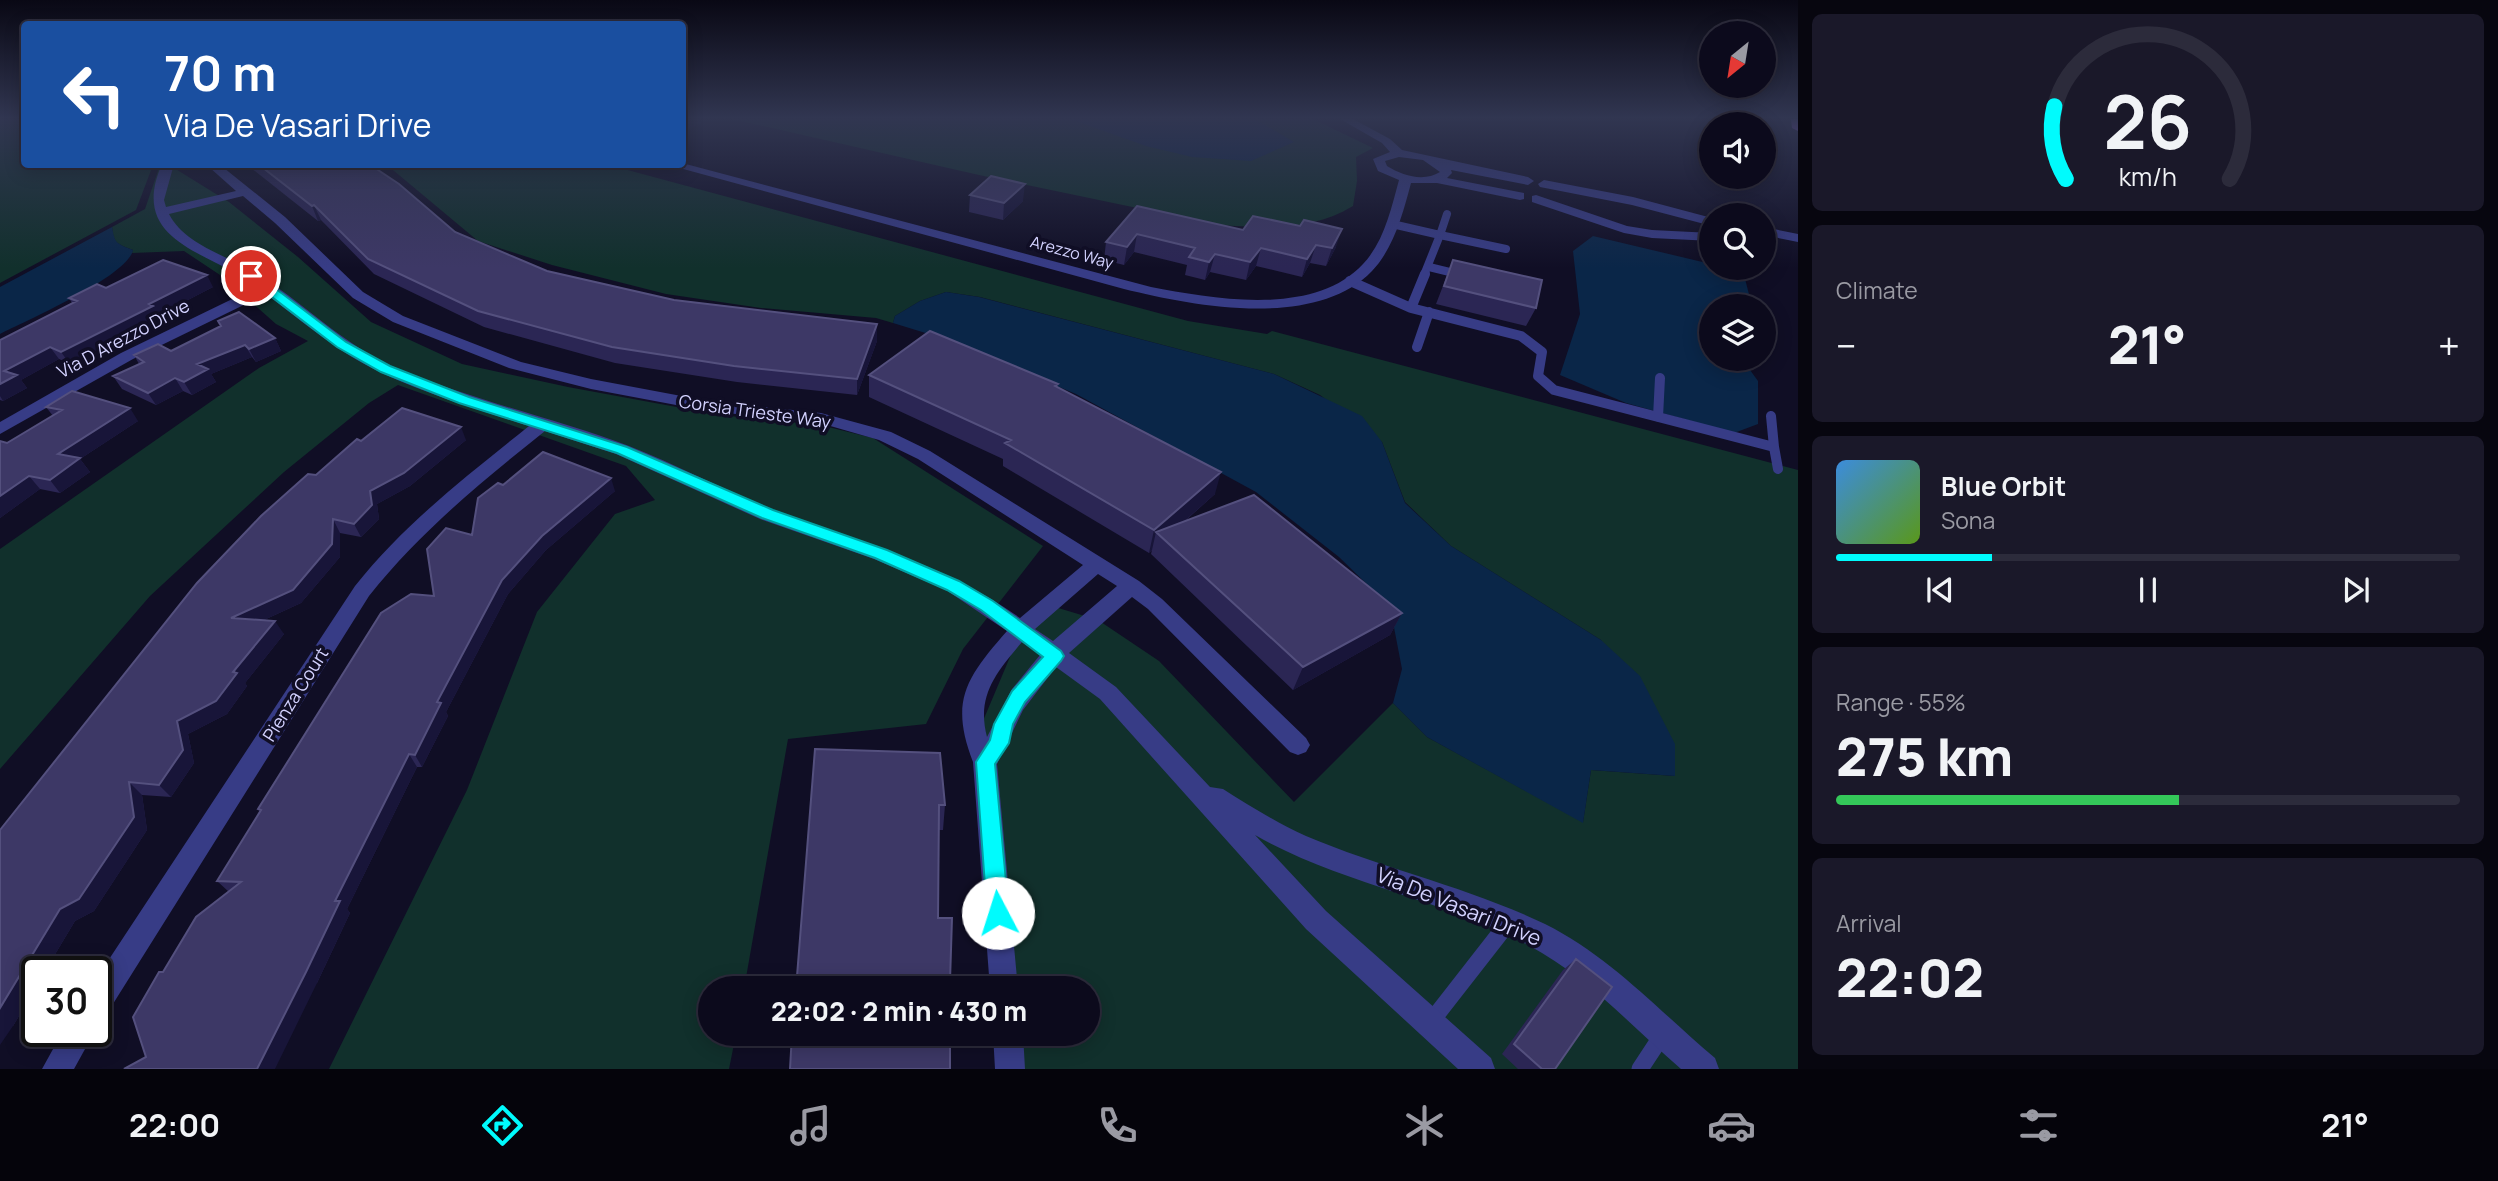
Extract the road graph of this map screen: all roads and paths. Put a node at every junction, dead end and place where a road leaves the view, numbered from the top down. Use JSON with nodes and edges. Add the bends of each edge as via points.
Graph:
{"nodes":[{"id":1,"x":166,"y":169,"type":"edge"},
{"id":2,"x":217,"y":169,"type":"edge"},
{"id":3,"x":689,"y":169,"type":"edge"},
{"id":4,"x":1385,"y":169,"type":"edge"},
{"id":5,"x":1444,"y":169,"type":"edge"},
{"id":6,"x":1466,"y":169,"type":"edge"},
{"id":7,"x":1406,"y":178,"type":"junction"},
{"id":8,"x":1437,"y":179,"type":"junction"},
{"id":9,"x":1528,"y":181,"type":"dead end"},
{"id":10,"x":1544,"y":184,"type":"dead end"},
{"id":11,"x":246,"y":192,"type":"junction"},
{"id":12,"x":1579,"y":192,"type":"junction"},
{"id":13,"x":1520,"y":196,"type":"dead end"},
{"id":14,"x":1536,"y":200,"type":"dead end"},
{"id":15,"x":162,"y":212,"type":"junction"},
{"id":16,"x":1576,"y":212,"type":"junction"},
{"id":17,"x":1447,"y":214,"type":"dead end"},
{"id":18,"x":1699,"y":219,"type":"edge"},
{"id":19,"x":1392,"y":224,"type":"junction"},
{"id":20,"x":1776,"y":233,"type":"edge"},
{"id":21,"x":1440,"y":234,"type":"junction"},
{"id":22,"x":1699,"y":236,"type":"edge"},
{"id":23,"x":1798,"y":238,"type":"edge"},
{"id":24,"x":1776,"y":244,"type":"edge"},
{"id":25,"x":1798,"y":248,"type":"edge"},
{"id":26,"x":1506,"y":249,"type":"dead end"},
{"id":27,"x":1429,"y":267,"type":"junction"},
{"id":28,"x":1468,"y":277,"type":"edge"},
{"id":29,"x":1350,"y":281,"type":"junction"},
{"id":30,"x":268,"y":287,"type":"junction"},
{"id":31,"x":1411,"y":308,"type":"junction"},
{"id":32,"x":1429,"y":312,"type":"junction"},
{"id":33,"x":1417,"y":346,"type":"dead end"},
{"id":34,"x":1660,"y":378,"type":"dead end"},
{"id":35,"x":1771,"y":416,"type":"dead end"},
{"id":36,"x":1658,"y":417,"type":"junction"},
{"id":37,"x":543,"y":424,"type":"junction"},
{"id":38,"x":0,"y":429,"type":"edge"},
{"id":39,"x":1774,"y":447,"type":"junction"},
{"id":40,"x":1777,"y":469,"type":"dead end"},
{"id":41,"x":1097,"y":564,"type":"junction"},
{"id":42,"x":1132,"y":586,"type":"junction"},
{"id":43,"x":1020,"y":630,"type":"junction"},
{"id":44,"x":1055,"y":656,"type":"junction"},
{"id":45,"x":1298,"y":745,"type":"dead end"},
{"id":46,"x":985,"y":762,"type":"junction"},
{"id":47,"x":1190,"y":781,"type":"junction"},
{"id":48,"x":1508,"y":923,"type":"junction"},
{"id":49,"x":1003,"y":976,"type":"edge"},
{"id":50,"x":112,"y":980,"type":"edge"},
{"id":51,"x":1429,"y":1023,"type":"junction"},
{"id":52,"x":1664,"y":1032,"type":"junction"},
{"id":53,"x":1008,"y":1046,"type":"edge"},
{"id":54,"x":70,"y":1047,"type":"edge"},
{"id":55,"x":57,"y":1069,"type":"edge"},
{"id":56,"x":1010,"y":1069,"type":"edge"},
{"id":57,"x":1480,"y":1069,"type":"edge"},
{"id":58,"x":1640,"y":1069,"type":"edge"},
{"id":59,"x":1704,"y":1069,"type":"edge"}],
"edges":[{"from":1,"to":15,"type":"street","via":[[158,200]]},
{"from":2,"to":11,"type":"street","name":"Corsia Trieste Way"},
{"from":3,"to":29,"type":"street","name":"Arezzo Way","via":[[1195,299],[1238,304],[1293,300],[1329,292]]},
{"from":4,"to":7,"type":"street"},
{"from":5,"to":8,"type":"street","via":[[1446,173]]},
{"from":6,"to":9,"type":"street"},
{"from":7,"to":8,"type":"street"},
{"from":7,"to":19,"type":"street","name":"Arezzo Way"},
{"from":8,"to":13,"type":"street"},
{"from":10,"to":12,"type":"street"},
{"from":11,"to":15,"type":"street"},
{"from":11,"to":41,"type":"street","name":"Corsia Trieste Way","via":[[358,295],[409,323],[514,365],[591,384],[708,406],[821,418],[884,436],[924,455]]},
{"from":12,"to":16,"type":"street"},
{"from":12,"to":18,"type":"street"},
{"from":14,"to":16,"type":"street"},
{"from":15,"to":30,"type":"street","name":"Via De Vasari Drive","via":[[178,237]]},
{"from":16,"to":22,"type":"street","via":[[1624,229]]},
{"from":17,"to":21,"type":"lane"},
{"from":19,"to":21,"type":"lane"},
{"from":19,"to":29,"type":"street","name":"Arezzo Way","via":[[1366,269]]},
{"from":20,"to":23,"type":"street"},
{"from":21,"to":26,"type":"lane"},
{"from":21,"to":27,"type":"lane"},
{"from":24,"to":25,"type":"street"},
{"from":27,"to":28,"type":"lane"},
{"from":27,"to":31,"type":"lane"},
{"from":29,"to":31,"type":"lane"},
{"from":30,"to":37,"type":"street","name":"Via De Vasari Drive","via":[[342,344],[386,369]]},
{"from":30,"to":38,"type":"street","name":"Via D Arezzo Drive","via":[[127,356]]},
{"from":31,"to":32,"type":"lane"},
{"from":32,"to":33,"type":"lane"},
{"from":32,"to":36,"type":"lane","via":[[1521,336],[1542,352],[1538,376],[1554,390]]},
{"from":34,"to":36,"type":"lane"},
{"from":35,"to":39,"type":"lane"},
{"from":36,"to":39,"type":"lane"},
{"from":37,"to":43,"type":"street","name":"Via De Vasari Drive","via":[[622,450],[767,514],[953,585]]},
{"from":37,"to":50,"type":"street","name":"Pienza Court","via":[[444,503],[362,590]]},
{"from":39,"to":40,"type":"lane"},
{"from":41,"to":42,"type":"street","name":"Corsia Trieste Way"},
{"from":41,"to":43,"type":"street"},
{"from":42,"to":44,"type":"street","via":[[1086,622]]},
{"from":42,"to":45,"type":"street","name":"Corsia Trieste Way"},
{"from":43,"to":44,"type":"street","name":"Via De Vasari Drive"},
{"from":43,"to":46,"type":"street","via":[[983,674],[975,698],[974,734]]},
{"from":44,"to":46,"type":"street","via":[[1018,697],[999,743]]},
{"from":44,"to":47,"type":"street","name":"Via De Vasari Drive","via":[[1108,693]]},
{"from":46,"to":49,"type":"street"},
{"from":47,"to":48,"type":"street","name":"Via De Vasari Drive","via":[[1250,820],[1300,845]]},
{"from":47,"to":51,"type":"street","name":"Via De Vasari Drive","via":[[1316,920]]},
{"from":48,"to":51,"type":"lane"},
{"from":48,"to":52,"type":"street","name":"Via De Vasari Drive","via":[[1566,950],[1602,975]]},
{"from":51,"to":57,"type":"street","name":"Via De Vasari Drive"},
{"from":52,"to":58,"type":"lane"},
{"from":52,"to":59,"type":"street","name":"Via De Vasari Drive"},
{"from":53,"to":56,"type":"street"},
{"from":54,"to":55,"type":"street"}]}
